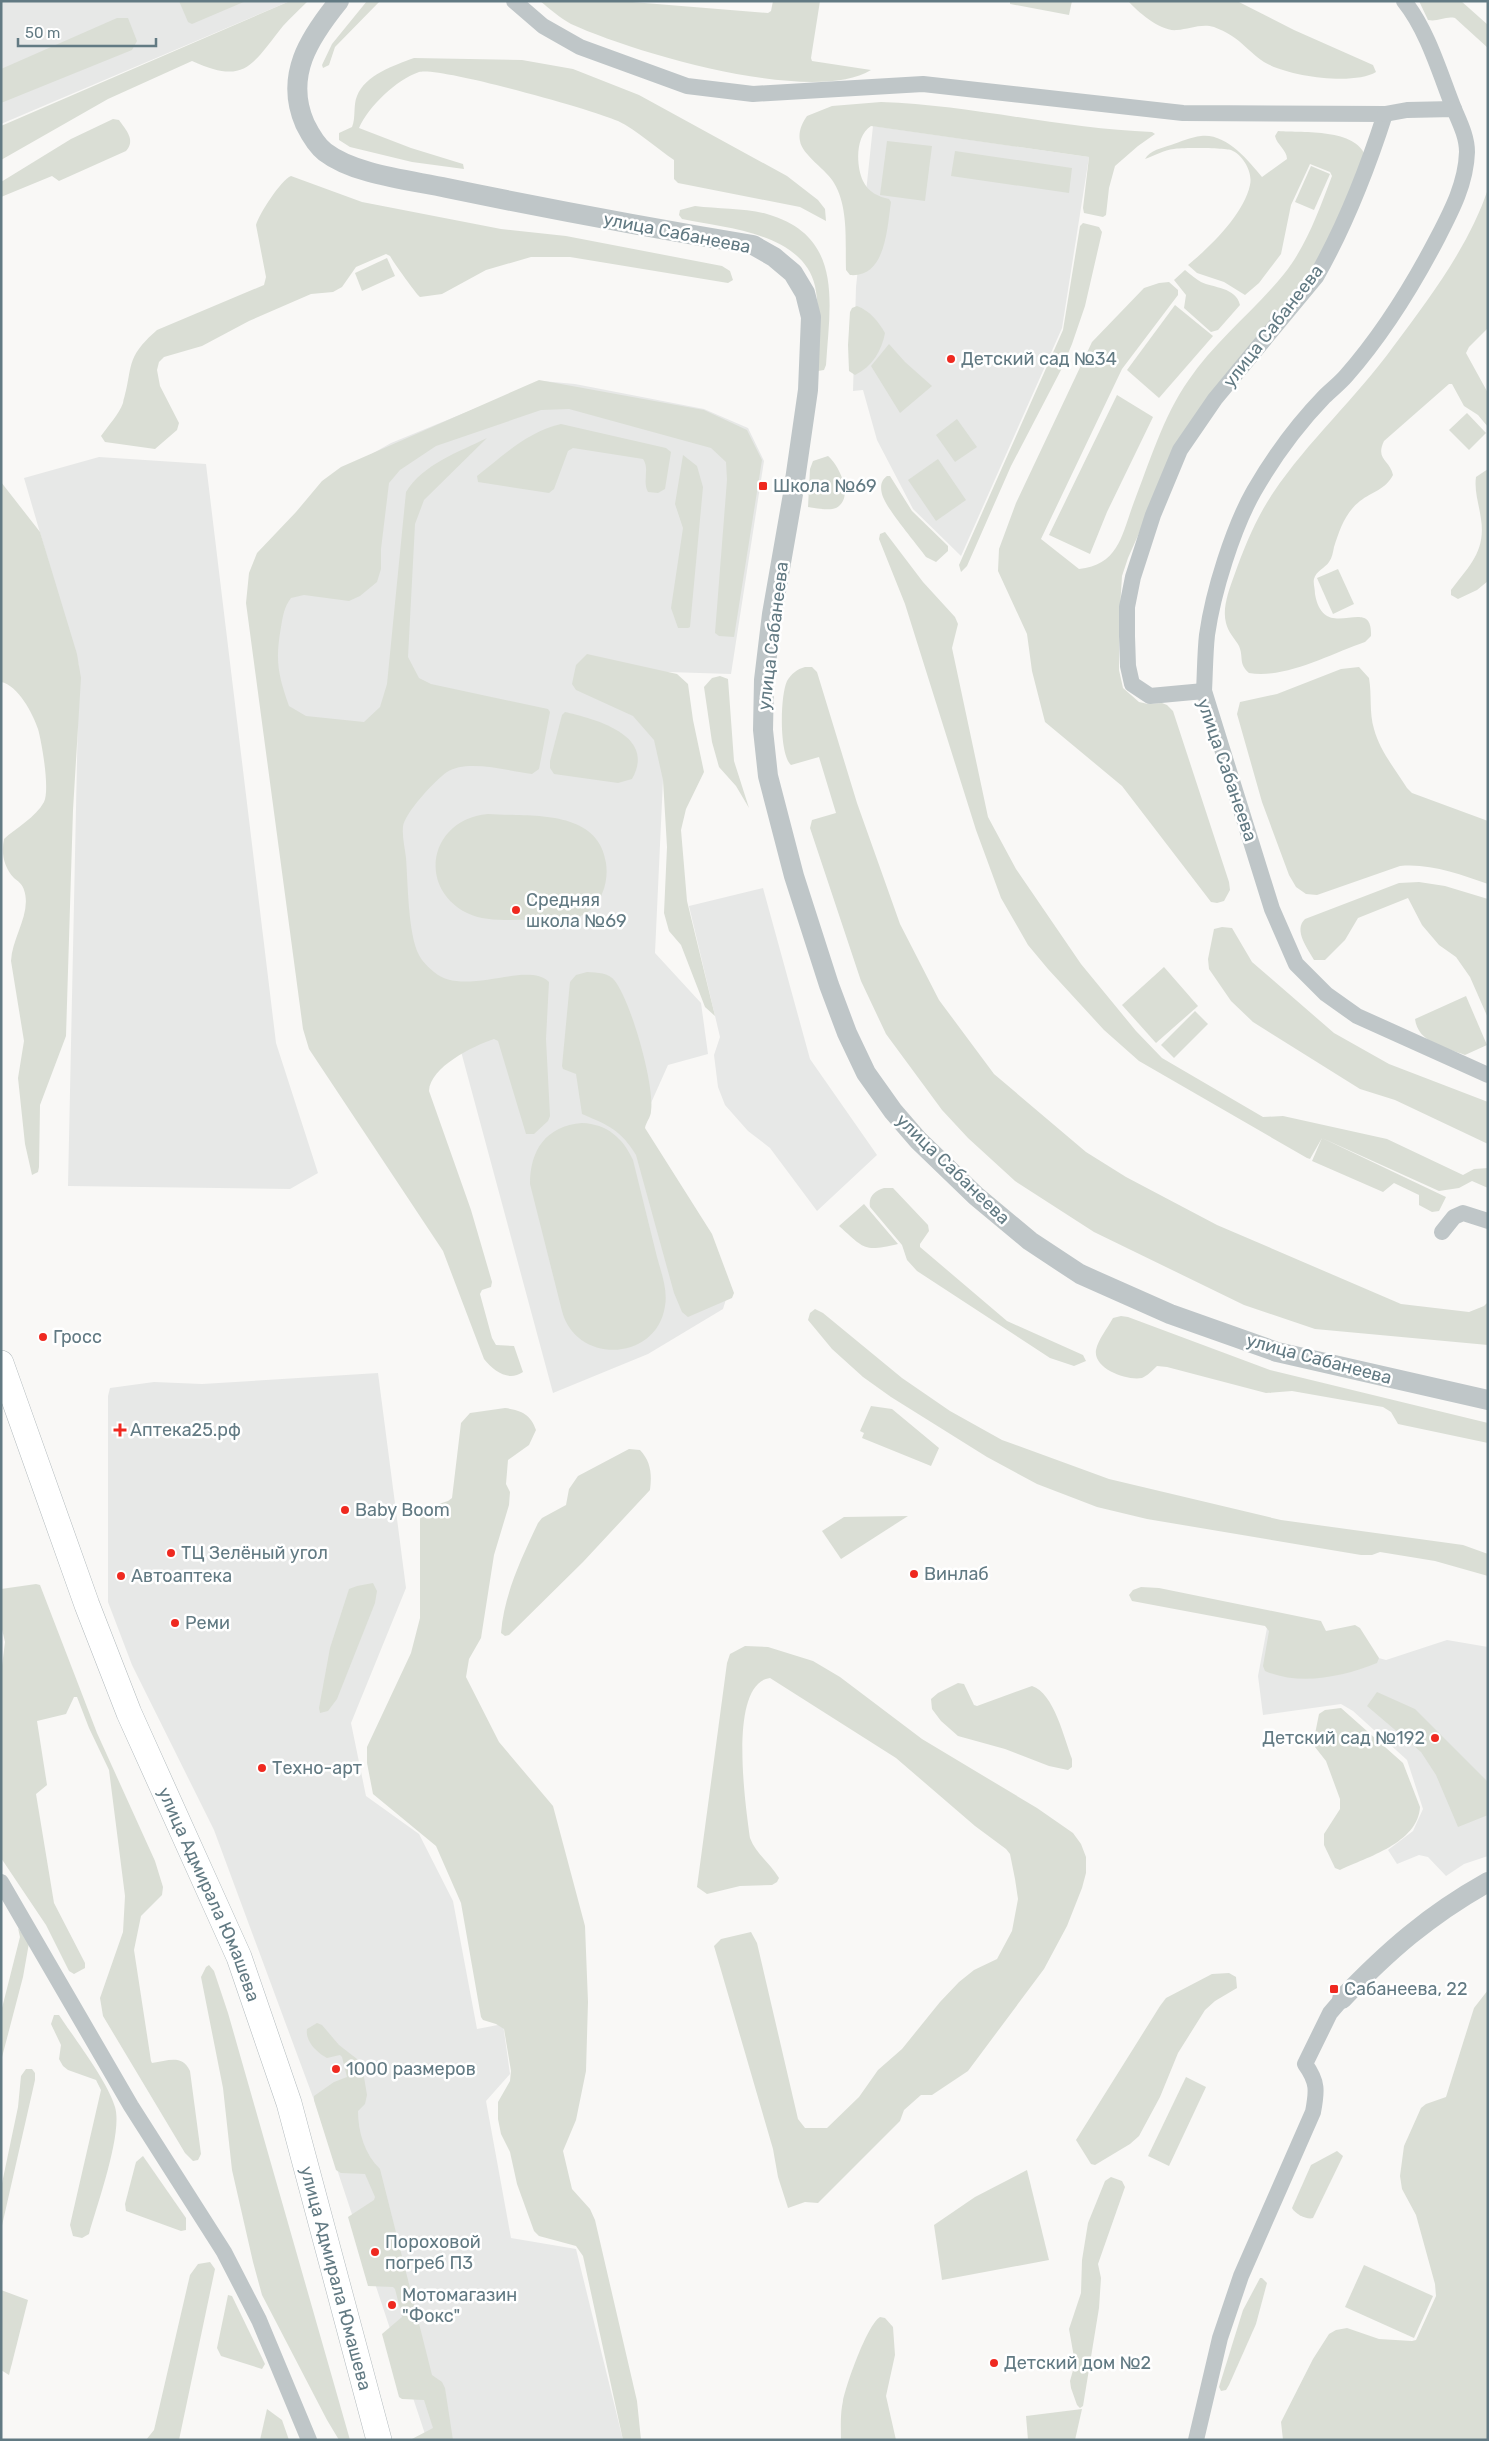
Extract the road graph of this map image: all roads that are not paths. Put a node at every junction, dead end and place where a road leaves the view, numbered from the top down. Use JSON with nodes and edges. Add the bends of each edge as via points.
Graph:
{"nodes":[{"id":1,"x":339,"y":1,"type":"edge"},
{"id":2,"x":514,"y":1,"type":"edge"},
{"id":3,"x":1404,"y":1,"type":"edge"},
{"id":4,"x":1454,"y":109,"type":"junction"},
{"id":5,"x":1385,"y":114,"type":"junction"},
{"id":6,"x":1204,"y":692,"type":"junction"},
{"id":7,"x":1488,"y":1075,"type":"edge"},
{"id":8,"x":1488,"y":1221,"type":"edge"},
{"id":9,"x":1442,"y":1232,"type":"dead end"},
{"id":10,"x":1,"y":1363,"type":"edge"},
{"id":11,"x":1488,"y":1400,"type":"edge"},
{"id":12,"x":1,"y":1882,"type":"edge"},
{"id":13,"x":1488,"y":1882,"type":"edge"},
{"id":14,"x":1342,"y":1999,"type":"joint"},
{"id":15,"x":309,"y":2440,"type":"edge"},
{"id":16,"x":379,"y":2440,"type":"edge"},
{"id":17,"x":1196,"y":2440,"type":"edge"}],
"edges":[{"from":1,"to":11,"type":"street","name":"улица Сабанеева","via":[[316,30],[304,52],[297,77],[301,115],[311,136],[324,152],[349,166],[402,178],[567,213],[753,245],[793,273],[804,293],[811,317],[808,390],[764,680],[766,758],[794,876],[829,985],[866,1073],[893,1111],[976,1196],[1030,1241],[1080,1274],[1170,1314],[1277,1352]]},
{"from":2,"to":5,"type":"street","via":[[543,26],[580,47],[687,86],[753,94],[923,84],[1183,113]]},
{"from":3,"to":4,"type":"street","via":[[1421,29]]},
{"from":4,"to":5,"type":"street"},
{"from":4,"to":6,"type":"street","via":[[1467,151],[1465,172],[1454,208],[1417,278],[1390,319],[1346,376],[1294,432],[1253,492],[1213,602],[1207,635]]},
{"from":5,"to":6,"type":"street","name":"улица Сабанеева","via":[[1360,184],[1316,277],[1215,400],[1180,450],[1132,577],[1127,636],[1132,684],[1150,696]]},
{"from":6,"to":7,"type":"street","name":"улица Сабанеева","via":[[1272,909],[1296,964],[1326,994],[1357,1016]]},
{"from":8,"to":9,"type":"street","via":[[1463,1214],[1454,1217]]},
{"from":10,"to":16,"type":"main road","name":"улица Адмирала Юмашева","via":[[86,1605],[129,1713],[242,1966],[289,2102]]},
{"from":12,"to":15,"type":"street","via":[[131,2106],[224,2252],[260,2320]]},
{"from":13,"to":14,"type":"street","via":[[1414,1930]]},
{"from":14,"to":17,"type":"street","via":[[1330,2013],[1305,2064],[1314,2078],[1316,2097],[1313,2112],[1240,2276],[1220,2338]]}]}
